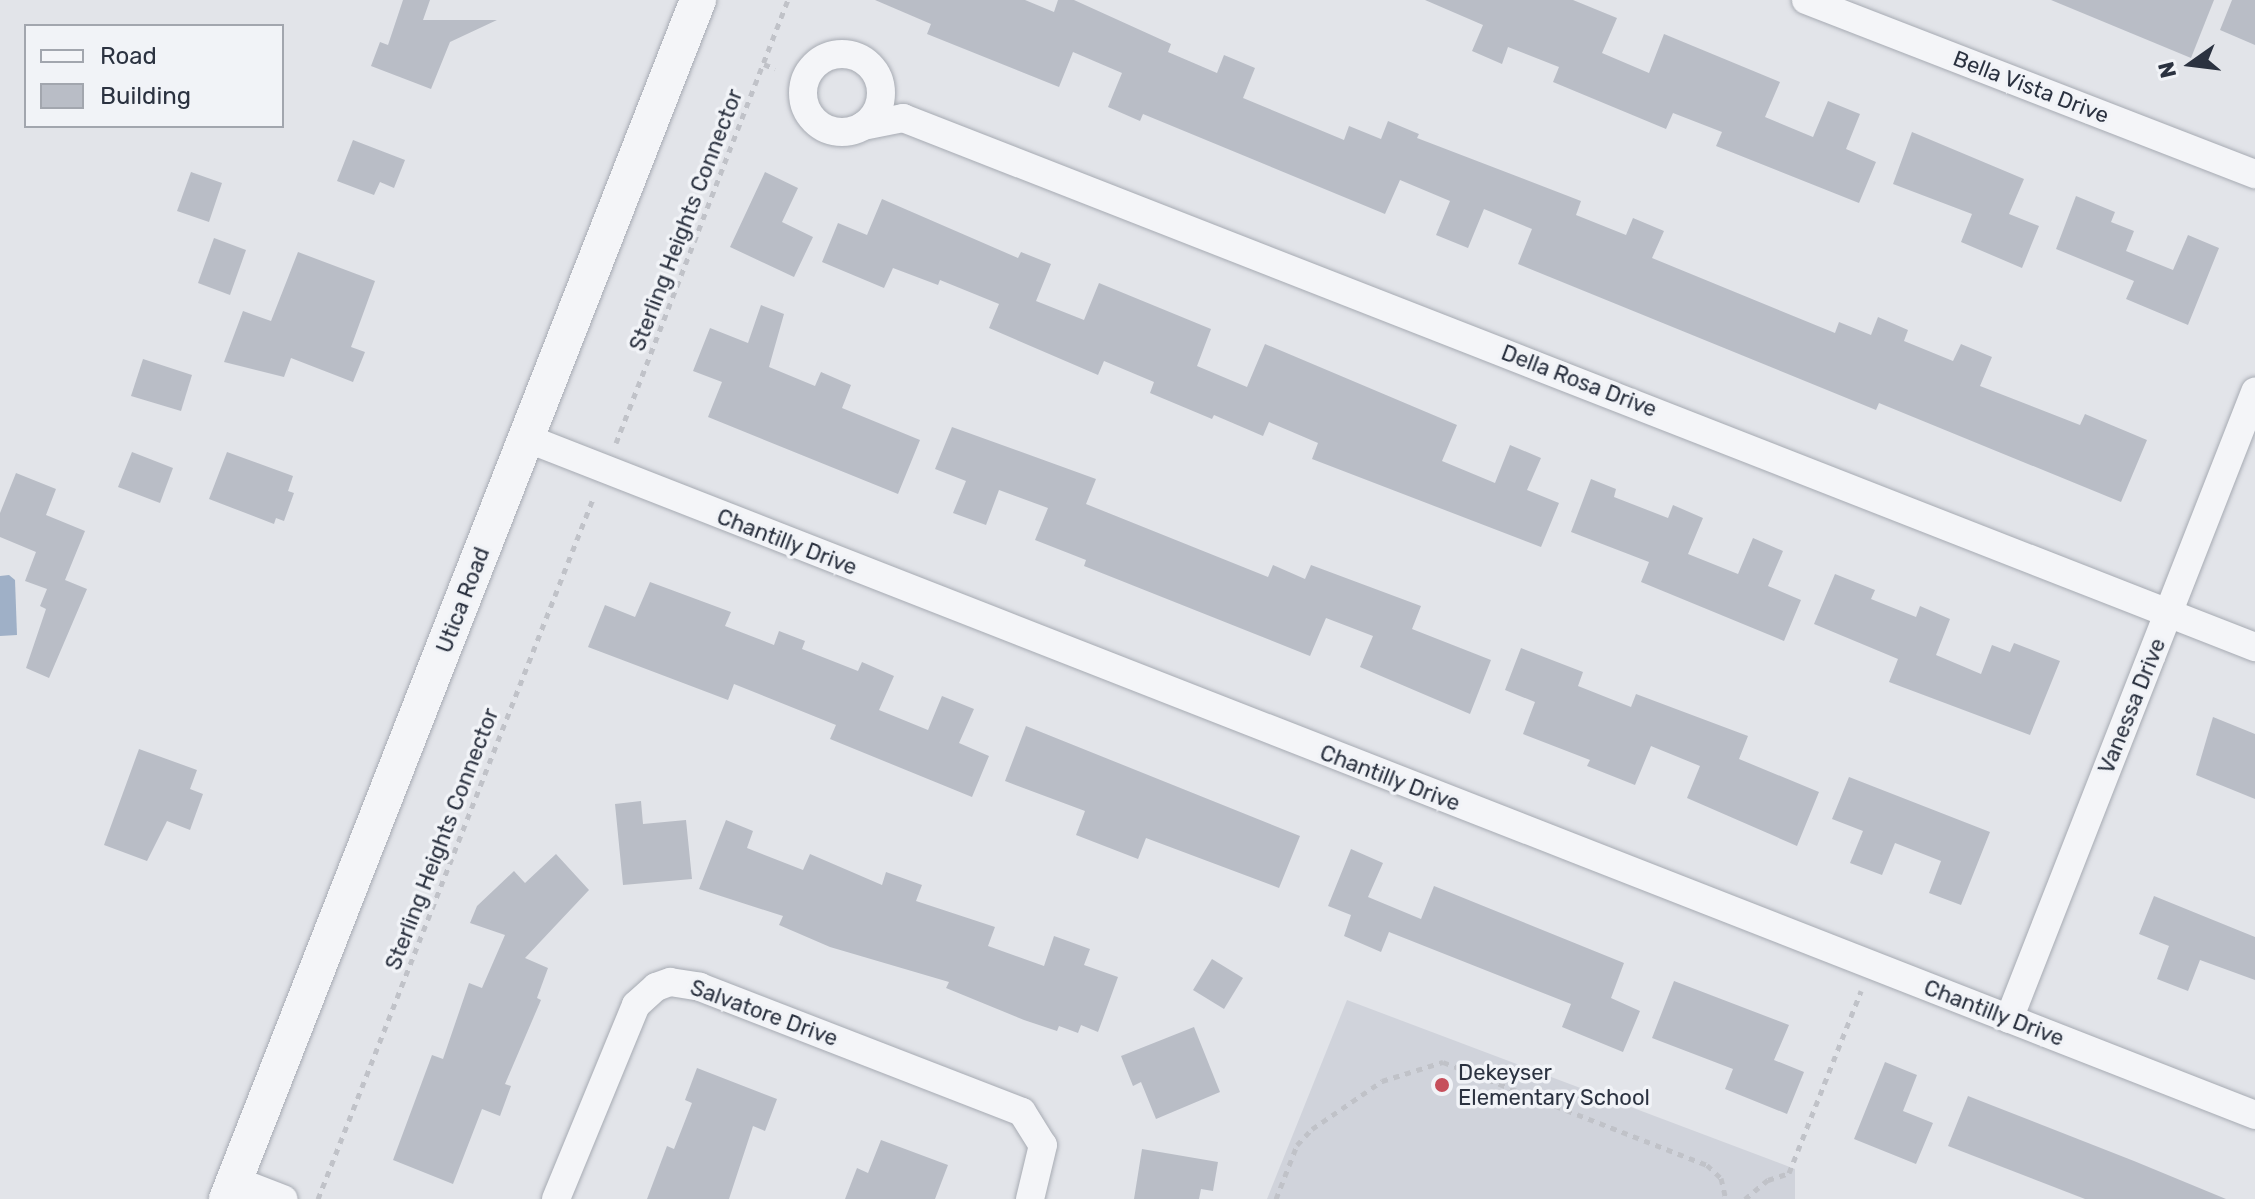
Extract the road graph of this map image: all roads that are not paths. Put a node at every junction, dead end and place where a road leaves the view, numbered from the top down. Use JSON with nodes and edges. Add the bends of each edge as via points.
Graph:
{"nodes":[{"id":1,"x":698,"y":0,"type":"edge"},
{"id":2,"x":1806,"y":0,"type":"edge"},
{"id":3,"x":879,"y":81,"type":"junction"},
{"id":4,"x":903,"y":118,"type":"junction"},
{"id":5,"x":863,"y":126,"type":"junction"},
{"id":6,"x":2255,"y":174,"type":"edge"},
{"id":7,"x":2255,"y":392,"type":"edge"},
{"id":8,"x":526,"y":438,"type":"junction"},
{"id":9,"x":2169,"y":613,"type":"junction"},
{"id":10,"x":2255,"y":647,"type":"edge"},
{"id":11,"x":2009,"y":1019,"type":"junction"},
{"id":12,"x":2255,"y":1115,"type":"edge"},
{"id":13,"x":230,"y":1190,"type":"edge"},
{"id":14,"x":283,"y":1199,"type":"edge"},
{"id":15,"x":556,"y":1199,"type":"edge"},
{"id":16,"x":1030,"y":1199,"type":"edge"}],
"edges":[{"from":1,"to":8,"type":"street","name":"Utica Road"},
{"from":2,"to":6,"type":"street","name":"Bella Vista Drive"},
{"from":3,"to":4,"type":"street"},
{"from":3,"to":5,"type":"street","via":[[878,106]]},
{"from":3,"to":5,"type":"street","via":[[873,69],[851,55],[826,57],[807,75],[804,100],[816,122],[839,132]]},
{"from":4,"to":5,"type":"street"},
{"from":4,"to":9,"type":"street","name":"Della Rosa Drive"},
{"from":7,"to":9,"type":"street","name":"Vanessa Drive"},
{"from":8,"to":11,"type":"street","name":"Chantilly Drive"},
{"from":8,"to":13,"type":"street","name":"Utica Road"},
{"from":9,"to":10,"type":"street","name":"Della Rosa Drive"},
{"from":9,"to":11,"type":"street","name":"Vanessa Drive"},
{"from":11,"to":12,"type":"street","name":"Chantilly Drive"},
{"from":13,"to":14,"type":"street"},
{"from":15,"to":16,"type":"street","name":"Salvatore Drive","via":[[636,1005],[670,982],[700,987],[1010,1106],[1039,1133],[1043,1159]]}]}
